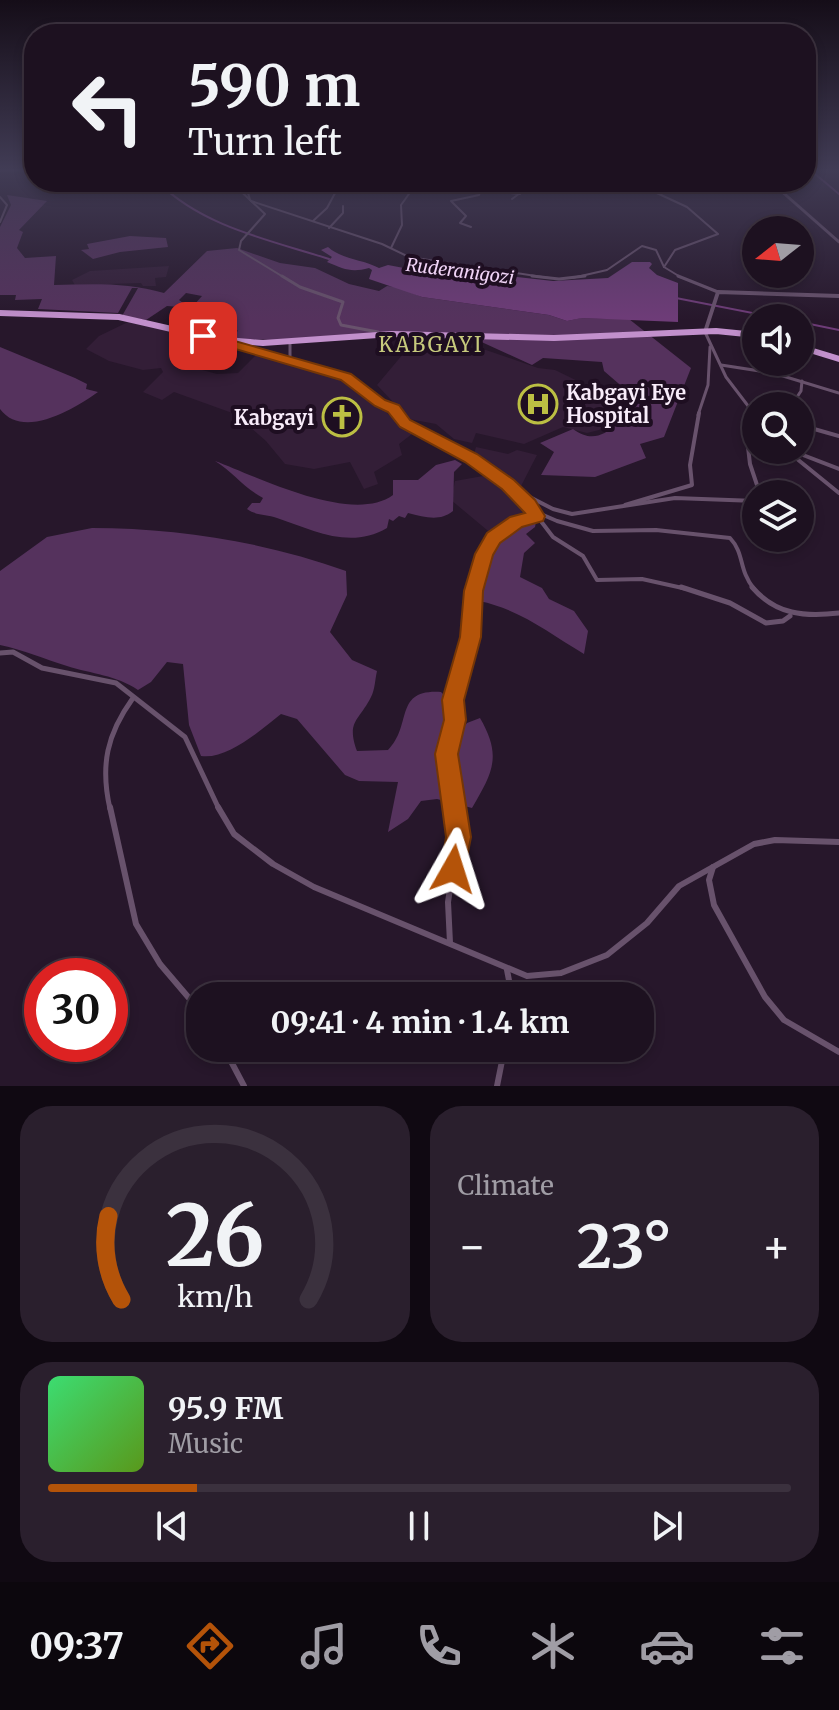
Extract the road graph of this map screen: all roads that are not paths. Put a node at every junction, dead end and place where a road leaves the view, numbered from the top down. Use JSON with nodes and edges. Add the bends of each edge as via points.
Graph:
{"nodes":[{"id":1,"x":261,"y":219,"type":"edge"},
{"id":2,"x":306,"y":219,"type":"edge"},
{"id":3,"x":315,"y":219,"type":"edge"},
{"id":4,"x":338,"y":219,"type":"edge"},
{"id":5,"x":402,"y":219,"type":"edge"},
{"id":6,"x":464,"y":219,"type":"edge"},
{"id":7,"x":700,"y":219,"type":"edge"},
{"id":8,"x":813,"y":219,"type":"edge"},
{"id":9,"x":313,"y":221,"type":"junction"},
{"id":10,"x":471,"y":227,"type":"dead end"},
{"id":11,"x":329,"y":228,"type":"junction"},
{"id":12,"x":839,"y":242,"type":"edge"},
{"id":13,"x":391,"y":248,"type":"junction"},
{"id":14,"x":664,"y":267,"type":"junction"},
{"id":15,"x":718,"y":292,"type":"junction"},
{"id":16,"x":839,"y":296,"type":"edge"},
{"id":17,"x":0,"y":313,"type":"edge"},
{"id":18,"x":705,"y":332,"type":"junction"},
{"id":19,"x":392,"y":334,"type":"junction"},
{"id":20,"x":742,"y":334,"type":"edge"},
{"id":21,"x":215,"y":339,"type":"junction"},
{"id":22,"x":290,"y":342,"type":"junction"},
{"id":23,"x":710,"y":347,"type":"junction"},
{"id":24,"x":814,"y":351,"type":"edge"},
{"id":25,"x":839,"y":359,"type":"edge"},
{"id":26,"x":290,"y":361,"type":"junction"},
{"id":27,"x":721,"y":365,"type":"junction"},
{"id":28,"x":802,"y":381,"type":"junction"},
{"id":29,"x":800,"y":392,"type":"edge"},
{"id":30,"x":839,"y":393,"type":"edge"},
{"id":31,"x":742,"y":401,"type":"edge"},
{"id":32,"x":814,"y":429,"type":"edge"},
{"id":33,"x":839,"y":436,"type":"edge"},
{"id":34,"x":814,"y":460,"type":"edge"},
{"id":35,"x":805,"y":464,"type":"edge"},
{"id":36,"x":839,"y":469,"type":"edge"},
{"id":37,"x":515,"y":490,"type":"junction"},
{"id":38,"x":839,"y":493,"type":"edge"},
{"id":39,"x":742,"y":500,"type":"edge"},
{"id":40,"x":619,"y":508,"type":"junction"},
{"id":41,"x":535,"y":513,"type":"junction"},
{"id":42,"x":839,"y":613,"type":"edge"},
{"id":43,"x":791,"y":615,"type":"junction"},
{"id":44,"x":0,"y":653,"type":"edge"},
{"id":45,"x":133,"y":698,"type":"junction"},
{"id":46,"x":839,"y":842,"type":"edge"},
{"id":47,"x":714,"y":864,"type":"junction"},
{"id":48,"x":450,"y":943,"type":"junction"},
{"id":49,"x":507,"y":970,"type":"junction"},
{"id":50,"x":509,"y":982,"type":"edge"},
{"id":51,"x":186,"y":995,"type":"edge"},
{"id":52,"x":839,"y":1052,"type":"edge"},
{"id":53,"x":231,"y":1062,"type":"edge"},
{"id":54,"x":502,"y":1062,"type":"edge"},
{"id":55,"x":244,"y":1086,"type":"edge"},
{"id":56,"x":497,"y":1086,"type":"edge"}],
"edges":[{"from":1,"to":19,"type":"street","via":[[239,250],[300,287],[343,302],[341,325]]},
{"from":2,"to":9,"type":"street"},
{"from":3,"to":9,"type":"street"},
{"from":4,"to":11,"type":"street"},
{"from":5,"to":13,"type":"street"},
{"from":6,"to":10,"type":"street","via":[[460,223]]},
{"from":7,"to":14,"type":"street","via":[[718,234],[675,250]]},
{"from":8,"to":12,"type":"street"},
{"from":9,"to":11,"type":"street"},
{"from":11,"to":13,"type":"street"},
{"from":13,"to":14,"type":"street","via":[[434,263],[565,279],[607,270],[642,246],[656,250]]},
{"from":14,"to":15,"type":"street"},
{"from":15,"to":16,"type":"street"},
{"from":15,"to":18,"type":"street","via":[[719,303]]},
{"from":17,"to":21,"type":"highway","via":[[119,317]]},
{"from":18,"to":19,"type":"highway","via":[[554,338]]},
{"from":18,"to":20,"type":"highway"},
{"from":18,"to":23,"type":"street"},
{"from":19,"to":22,"type":"highway"},
{"from":21,"to":22,"type":"highway"},
{"from":21,"to":26,"type":"street"},
{"from":22,"to":26,"type":"street"},
{"from":23,"to":27,"type":"street"},
{"from":23,"to":40,"type":"street","via":[[708,385],[695,424],[692,485]]},
{"from":24,"to":25,"type":"highway"},
{"from":26,"to":37,"type":"street","via":[[346,377],[394,408],[405,423],[471,458]]},
{"from":27,"to":28,"type":"street"},
{"from":27,"to":31,"type":"street"},
{"from":28,"to":29,"type":"street"},
{"from":28,"to":30,"type":"street"},
{"from":32,"to":33,"type":"street"},
{"from":34,"to":36,"type":"street"},
{"from":35,"to":38,"type":"street"},
{"from":37,"to":40,"type":"street","via":[[572,514]]},
{"from":37,"to":41,"type":"street"},
{"from":39,"to":40,"type":"street","via":[[675,498]]},
{"from":41,"to":43,"type":"street","via":[[553,537],[583,556],[597,580],[642,579],[682,587],[730,603],[766,623]]},
{"from":41,"to":43,"type":"street","via":[[593,531],[730,538],[739,547],[741,570],[762,599]]},
{"from":41,"to":48,"type":"street","via":[[494,538],[473,591],[470,637],[446,754],[458,837],[448,902]]},
{"from":42,"to":43,"type":"street"},
{"from":44,"to":45,"type":"street","via":[[25,656],[42,668],[116,683]]},
{"from":45,"to":48,"type":"street","via":[[185,737],[208,790],[242,842],[314,887]]},
{"from":45,"to":51,"type":"street","via":[[107,742],[104,792],[131,912],[160,964]]},
{"from":46,"to":47,"type":"street","via":[[763,841]]},
{"from":47,"to":49,"type":"street","via":[[677,887],[618,948],[583,967],[547,977]]},
{"from":47,"to":52,"type":"street","via":[[709,880],[714,905],[765,997],[784,1020]]},
{"from":48,"to":49,"type":"street"},
{"from":49,"to":50,"type":"street"},
{"from":53,"to":55,"type":"street"},
{"from":54,"to":56,"type":"street"}]}
